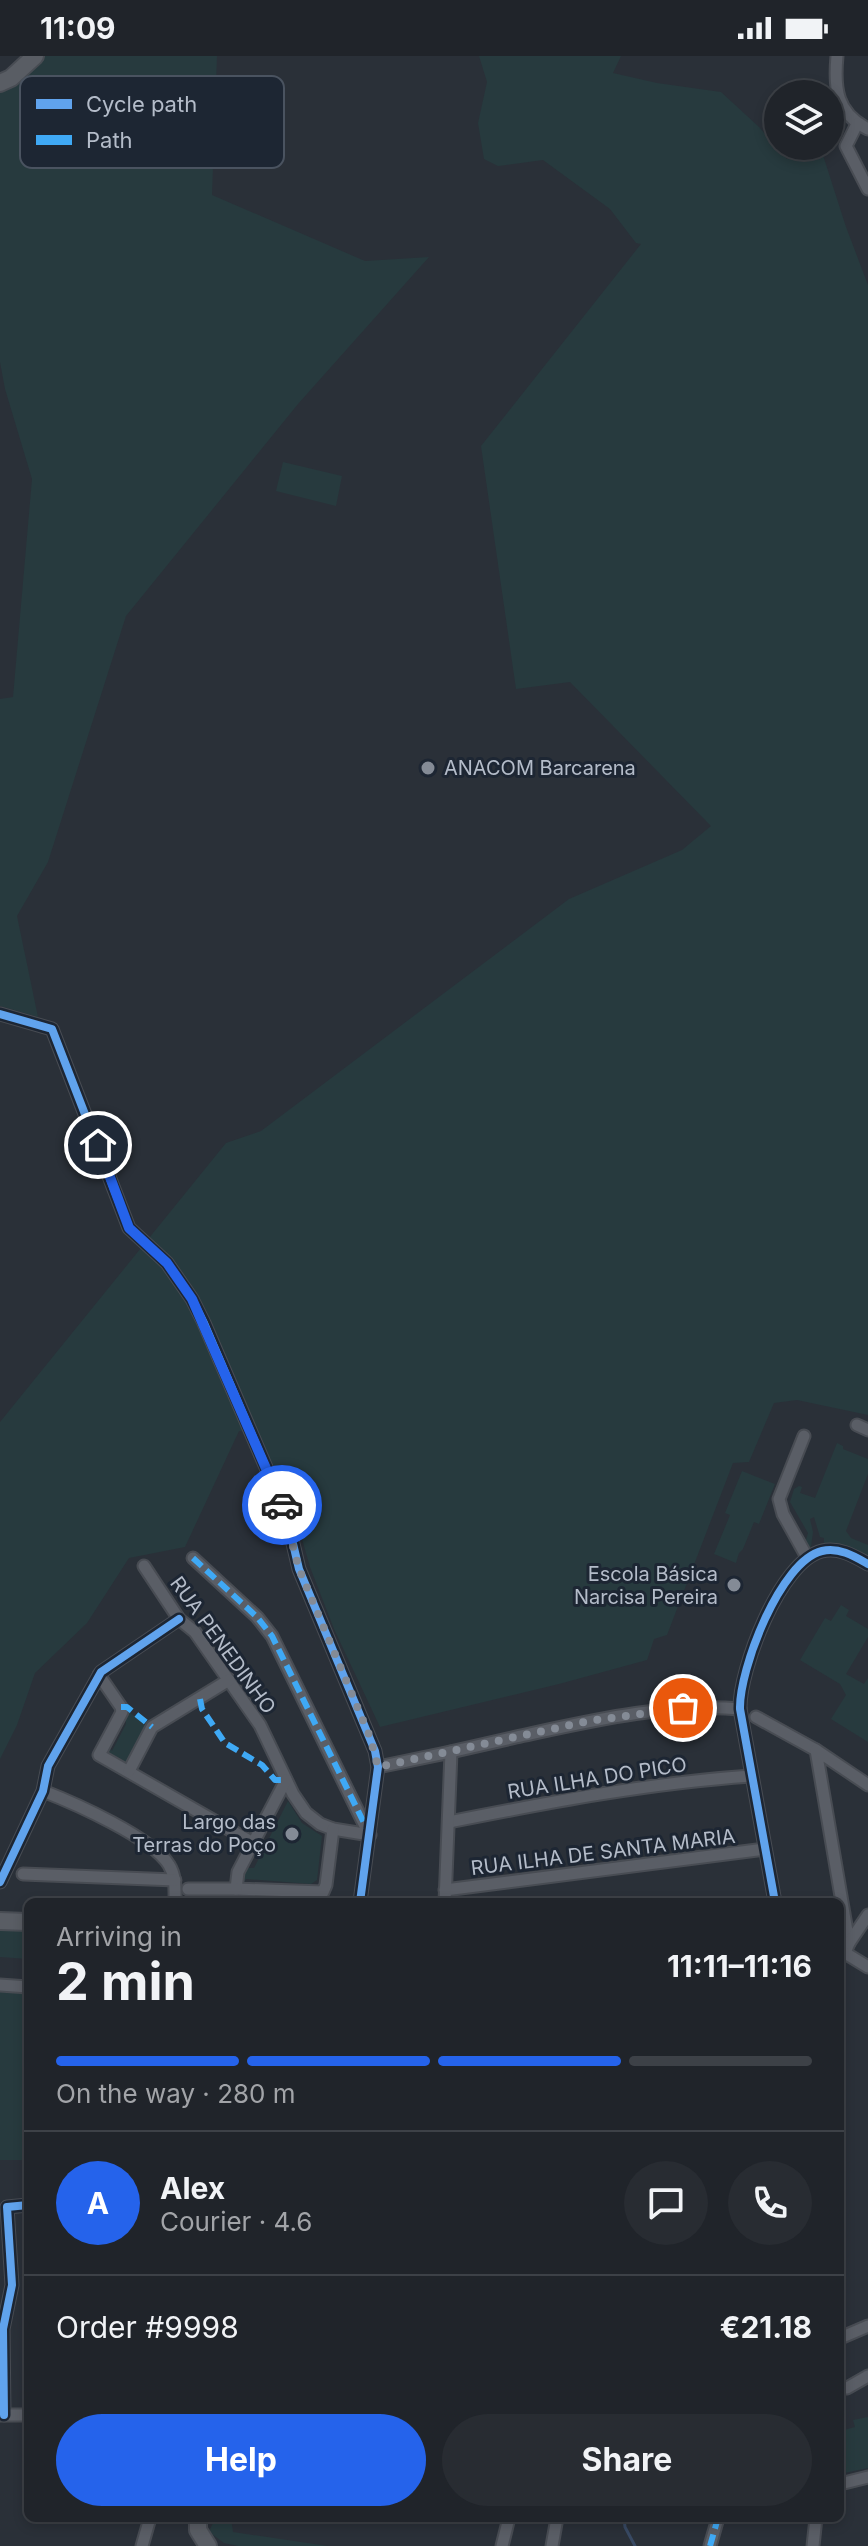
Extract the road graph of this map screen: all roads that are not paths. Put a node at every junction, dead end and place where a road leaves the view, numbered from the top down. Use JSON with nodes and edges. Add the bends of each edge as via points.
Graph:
{"nodes":[{"id":1,"x":35,"y":56,"type":"edge"},
{"id":2,"x":837,"y":56,"type":"edge"},
{"id":3,"x":0,"y":83,"type":"edge"},
{"id":4,"x":862,"y":126,"type":"edge"},
{"id":5,"x":868,"y":189,"type":"edge"},
{"id":6,"x":0,"y":1014,"type":"edge"},
{"id":7,"x":804,"y":1436,"type":"dead end"},
{"id":8,"x":807,"y":1557,"type":"junction"},
{"id":9,"x":193,"y":1558,"type":"dead end"},
{"id":10,"x":868,"y":1564,"type":"edge"},
{"id":11,"x":144,"y":1566,"type":"dead end"},
{"id":12,"x":179,"y":1619,"type":"junction"},
{"id":13,"x":99,"y":1675,"type":"junction"},
{"id":14,"x":229,"y":1680,"type":"junction"},
{"id":15,"x":740,"y":1709,"type":"junction"},
{"id":16,"x":756,"y":1717,"type":"dead end"},
{"id":17,"x":816,"y":1750,"type":"junction"},
{"id":18,"x":451,"y":1752,"type":"junction"},
{"id":19,"x":378,"y":1767,"type":"junction"},
{"id":20,"x":129,"y":1771,"type":"junction"},
{"id":21,"x":751,"y":1776,"type":"junction"},
{"id":22,"x":286,"y":1780,"type":"junction"},
{"id":23,"x":868,"y":1785,"type":"edge"},
{"id":24,"x":43,"y":1791,"type":"junction"},
{"id":25,"x":449,"y":1822,"type":"junction"},
{"id":26,"x":333,"y":1829,"type":"junction"},
{"id":27,"x":370,"y":1835,"type":"junction"},
{"id":28,"x":253,"y":1843,"type":"junction"},
{"id":29,"x":765,"y":1849,"type":"junction"},
{"id":30,"x":23,"y":1874,"type":"dead end"},
{"id":31,"x":175,"y":1880,"type":"junction"},
{"id":32,"x":0,"y":1882,"type":"edge"},
{"id":33,"x":188,"y":1889,"type":"dead end"},
{"id":34,"x":236,"y":1889,"type":"junction"},
{"id":35,"x":445,"y":1896,"type":"edge"},
{"id":36,"x":175,"y":1898,"type":"edge"},
{"id":37,"x":361,"y":1898,"type":"edge"},
{"id":38,"x":774,"y":1898,"type":"edge"},
{"id":39,"x":837,"y":1898,"type":"edge"},
{"id":40,"x":868,"y":1915,"type":"edge"},
{"id":41,"x":0,"y":1921,"type":"edge"},
{"id":42,"x":24,"y":1922,"type":"edge"},
{"id":43,"x":845,"y":1952,"type":"edge"},
{"id":44,"x":868,"y":1967,"type":"edge"},
{"id":45,"x":0,"y":1985,"type":"edge"},
{"id":46,"x":24,"y":1987,"type":"edge"},
{"id":47,"x":24,"y":2205,"type":"edge"},
{"id":48,"x":863,"y":2328,"type":"edge"},
{"id":49,"x":844,"y":2336,"type":"edge"},
{"id":50,"x":844,"y":2345,"type":"edge"},
{"id":51,"x":868,"y":2376,"type":"edge"},
{"id":52,"x":847,"y":2388,"type":"dead end"},
{"id":53,"x":2,"y":2415,"type":"edge"},
{"id":54,"x":24,"y":2415,"type":"edge"},
{"id":55,"x":868,"y":2477,"type":"edge"},
{"id":56,"x":844,"y":2483,"type":"edge"},
{"id":57,"x":149,"y":2522,"type":"edge"},
{"id":58,"x":198,"y":2522,"type":"edge"},
{"id":59,"x":206,"y":2522,"type":"edge"},
{"id":60,"x":508,"y":2522,"type":"edge"},
{"id":61,"x":556,"y":2522,"type":"edge"},
{"id":62,"x":717,"y":2522,"type":"edge"},
{"id":63,"x":816,"y":2522,"type":"edge"},
{"id":64,"x":205,"y":2542,"type":"edge"},
{"id":65,"x":142,"y":2546,"type":"edge"},
{"id":66,"x":502,"y":2546,"type":"edge"},
{"id":67,"x":552,"y":2546,"type":"edge"},
{"id":68,"x":710,"y":2546,"type":"edge"},
{"id":69,"x":813,"y":2546,"type":"edge"}],
"edges":[{"from":1,"to":3,"type":"street"},
{"from":2,"to":4,"type":"street","via":[[835,91]]},
{"from":4,"to":5,"type":"street","via":[[848,137],[846,146]]},
{"from":6,"to":19,"type":"street","via":[[52,1029],[129,1228],[167,1263],[198,1311],[286,1514],[299,1569]]},
{"from":7,"to":8,"type":"street","via":[[779,1499]]},
{"from":8,"to":10,"type":"street","via":[[838,1550]]},
{"from":8,"to":15,"type":"street","via":[[790,1574],[761,1630]]},
{"from":9,"to":27,"type":"street","via":[[272,1636]]},
{"from":11,"to":12,"type":"street","name":"RUA PENEDINHO"},
{"from":12,"to":13,"type":"street"},
{"from":12,"to":14,"type":"street","name":"RUA PENEDINHO","via":[[195,1632]]},
{"from":13,"to":20,"type":"street","via":[[122,1712],[99,1755]]},
{"from":13,"to":24,"type":"street","via":[[48,1766]]},
{"from":14,"to":20,"type":"street","via":[[152,1727]]},
{"from":14,"to":22,"type":"street","name":"RUA PENEDINHO","via":[[260,1725]]},
{"from":15,"to":18,"type":"street","via":[[640,1712]]},
{"from":15,"to":21,"type":"street"},
{"from":16,"to":17,"type":"street"},
{"from":17,"to":23,"type":"street"},
{"from":17,"to":39,"type":"street"},
{"from":18,"to":19,"type":"street"},
{"from":18,"to":25,"type":"street"},
{"from":19,"to":27,"type":"street"},
{"from":20,"to":28,"type":"street"},
{"from":21,"to":25,"type":"street","name":"RUA ILHA DO PICO","via":[[610,1790]]},
{"from":21,"to":29,"type":"street"},
{"from":22,"to":26,"type":"street","name":"RUA PENEDINHO","via":[[306,1813]]},
{"from":22,"to":28,"type":"street"},
{"from":24,"to":31,"type":"street","via":[[143,1841],[162,1855]]},
{"from":24,"to":32,"type":"street"},
{"from":25,"to":35,"type":"street"},
{"from":26,"to":27,"type":"street","name":"RUA PENEDINHO"},
{"from":26,"to":34,"type":"street","via":[[323,1892]]},
{"from":27,"to":37,"type":"street"},
{"from":28,"to":34,"type":"street","via":[[238,1872]]},
{"from":29,"to":35,"type":"street","name":"RUA ILHA DE SANTA MARIA"},
{"from":29,"to":38,"type":"street"},
{"from":30,"to":31,"type":"street"},
{"from":31,"to":36,"type":"street"},
{"from":33,"to":34,"type":"street"},
{"from":40,"to":43,"type":"street"},
{"from":41,"to":42,"type":"street"},
{"from":43,"to":44,"type":"street"},
{"from":45,"to":46,"type":"street"},
{"from":47,"to":53,"type":"street","via":[[7,2207],[12,2285],[3,2329]]},
{"from":48,"to":49,"type":"street"},
{"from":48,"to":50,"type":"street"},
{"from":51,"to":52,"type":"street"},
{"from":53,"to":54,"type":"street"},
{"from":55,"to":56,"type":"street"},
{"from":57,"to":65,"type":"street"},
{"from":58,"to":64,"type":"street"},
{"from":59,"to":64,"type":"street"},
{"from":60,"to":66,"type":"street"},
{"from":61,"to":67,"type":"street"},
{"from":62,"to":68,"type":"street"},
{"from":63,"to":69,"type":"street"}]}
